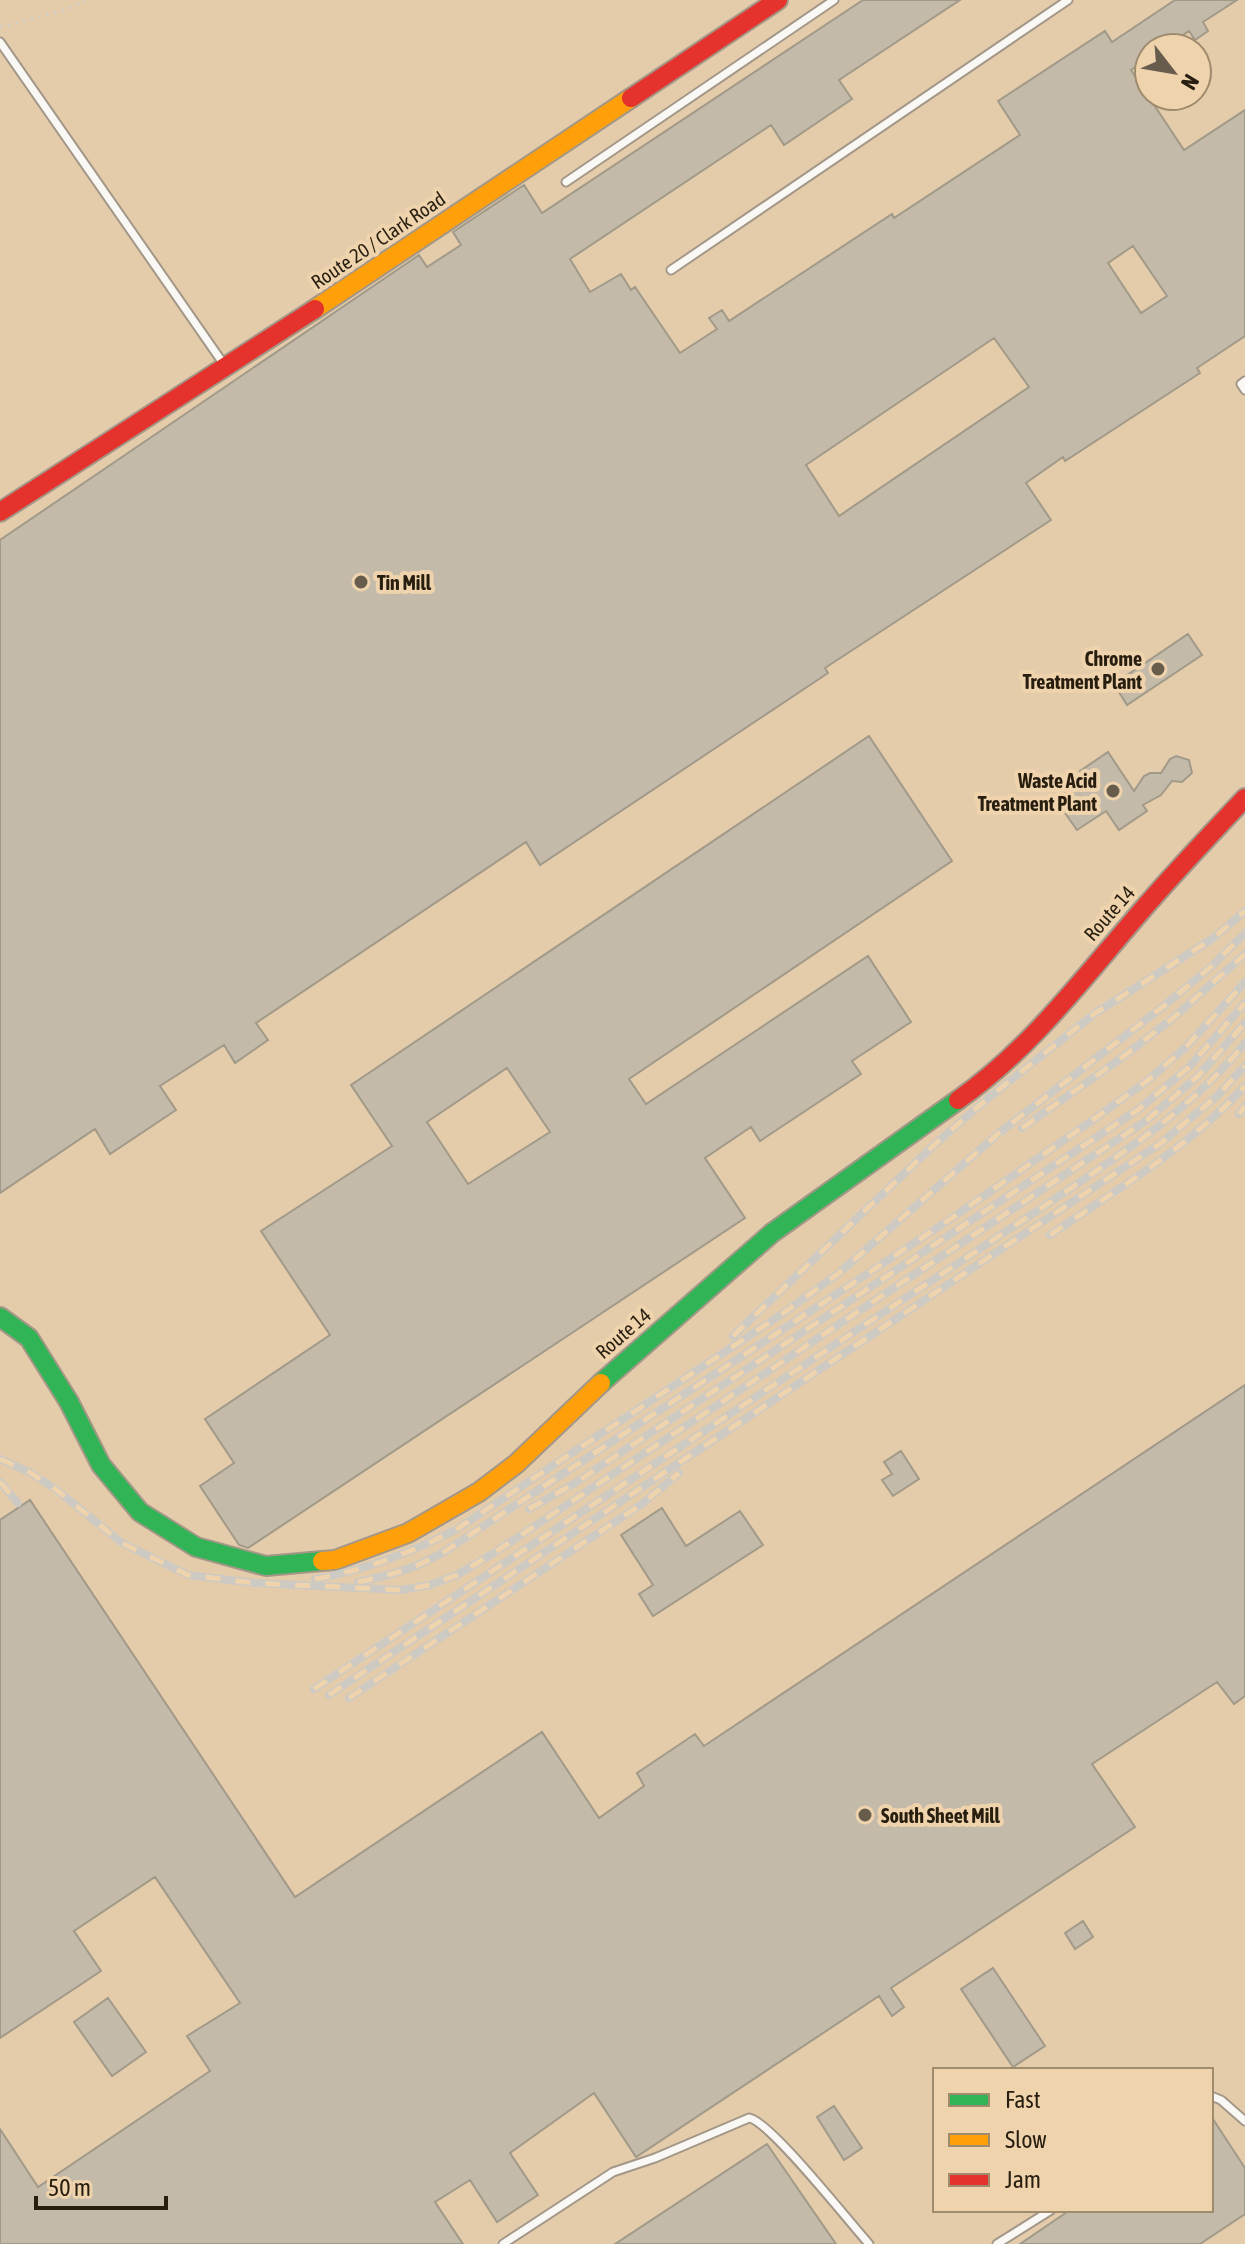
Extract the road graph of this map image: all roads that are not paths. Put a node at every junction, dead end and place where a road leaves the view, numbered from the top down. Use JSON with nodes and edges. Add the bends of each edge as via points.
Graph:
{"nodes":[{"id":1,"x":778,"y":0,"type":"edge"},
{"id":2,"x":834,"y":0,"type":"edge"},
{"id":3,"x":1068,"y":0,"type":"edge"},
{"id":4,"x":0,"y":42,"type":"edge"},
{"id":5,"x":566,"y":182,"type":"dead end"},
{"id":6,"x":671,"y":270,"type":"dead end"},
{"id":7,"x":226,"y":368,"type":"junction"},
{"id":8,"x":1245,"y":381,"type":"edge"},
{"id":9,"x":1245,"y":390,"type":"edge"},
{"id":10,"x":0,"y":512,"type":"edge"},
{"id":11,"x":1245,"y":798,"type":"edge"},
{"id":12,"x":0,"y":1317,"type":"edge"},
{"id":13,"x":1213,"y":2097,"type":"edge"},
{"id":14,"x":1245,"y":2121,"type":"edge"},
{"id":15,"x":1048,"y":2212,"type":"edge"},
{"id":16,"x":503,"y":2244,"type":"edge"},
{"id":17,"x":869,"y":2244,"type":"edge"},
{"id":18,"x":997,"y":2244,"type":"edge"}],
"edges":[{"from":1,"to":7,"type":"street","name":"Route 20 / Clark Road"},
{"from":2,"to":5,"type":"lane"},
{"from":3,"to":6,"type":"lane"},
{"from":4,"to":7,"type":"lane"},
{"from":7,"to":10,"type":"street","name":"Route 20 / Clark Road"},
{"from":8,"to":9,"type":"lane"},
{"from":11,"to":12,"type":"street","name":"Route 14","via":[[1040,1030],[985,1081],[772,1233],[624,1361],[516,1464],[408,1533],[335,1560],[266,1566],[196,1547],[140,1512],[101,1465],[29,1338]]},
{"from":13,"to":14,"type":"lane"},
{"from":15,"to":18,"type":"lane"},
{"from":16,"to":17,"type":"lane","via":[[613,2172],[749,2118],[775,2136]]}]}
